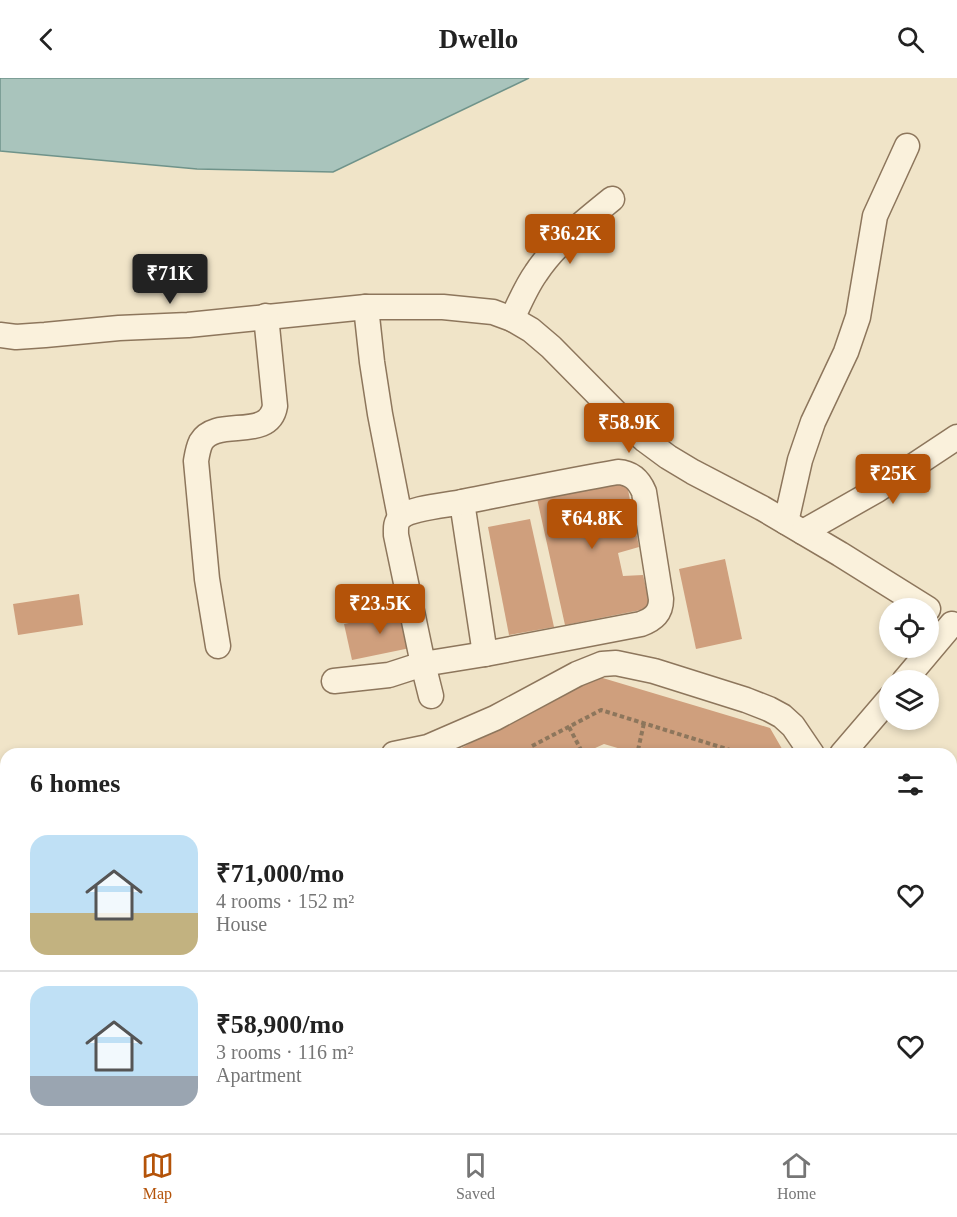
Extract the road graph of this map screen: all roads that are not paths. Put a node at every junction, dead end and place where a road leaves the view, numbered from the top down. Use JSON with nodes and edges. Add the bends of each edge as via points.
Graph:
{"nodes":[{"id":1,"x":907,"y":146,"type":"dead end"},
{"id":2,"x":612,"y":198,"type":"dead end"},
{"id":3,"x":366,"y":307,"type":"junction"},
{"id":4,"x":266,"y":316,"type":"junction"},
{"id":5,"x":512,"y":319,"type":"junction"},
{"id":6,"x":0,"y":335,"type":"edge"},
{"id":7,"x":957,"y":437,"type":"edge"},
{"id":8,"x":462,"y":502,"type":"junction"},
{"id":9,"x":400,"y":517,"type":"junction"},
{"id":10,"x":795,"y":527,"type":"junction"},
{"id":11,"x":910,"y":598,"type":"edge"},
{"id":12,"x":939,"y":616,"type":"edge"},
{"id":13,"x":955,"y":625,"type":"edge"},
{"id":14,"x":218,"y":646,"type":"dead end"},
{"id":15,"x":485,"y":654,"type":"junction"},
{"id":16,"x":423,"y":664,"type":"junction"},
{"id":17,"x":914,"y":670,"type":"edge"},
{"id":18,"x":334,"y":681,"type":"dead end"},
{"id":19,"x":431,"y":696,"type":"dead end"},
{"id":20,"x":879,"y":711,"type":"edge"},
{"id":21,"x":423,"y":748,"type":"edge"},
{"id":22,"x":808,"y":748,"type":"edge"},
{"id":23,"x":847,"y":748,"type":"edge"}],
"edges":[{"from":1,"to":10,"type":"street","via":[[875,216],[858,317],[800,460]]},
{"from":2,"to":5,"type":"street","via":[[549,256]]},
{"from":3,"to":4,"type":"street"},
{"from":3,"to":5,"type":"street","via":[[455,308],[492,312]]},
{"from":3,"to":9,"type":"street","via":[[380,414]]},
{"from":4,"to":6,"type":"street","via":[[188,325]]},
{"from":4,"to":14,"type":"street","via":[[274,414],[258,425],[208,434],[201,441],[196,461],[207,579]]},
{"from":5,"to":10,"type":"street","via":[[551,347],[624,422],[668,457]]},
{"from":7,"to":10,"type":"street","via":[[877,490]]},
{"from":8,"to":9,"type":"street"},
{"from":8,"to":15,"type":"street"},
{"from":8,"to":15,"type":"street","via":[[627,473],[635,477],[644,492],[661,599],[657,615],[641,624]]},
{"from":9,"to":16,"type":"street","via":[[396,535]]},
{"from":10,"to":11,"type":"street"},
{"from":12,"to":13,"type":"street"},
{"from":13,"to":17,"type":"street"},
{"from":15,"to":16,"type":"street"},
{"from":16,"to":18,"type":"street","via":[[389,675]]},
{"from":16,"to":19,"type":"street"},
{"from":20,"to":23,"type":"street"},
{"from":21,"to":22,"type":"street","via":[[495,718],[577,674],[616,663],[654,670],[769,709],[793,726]]}]}
